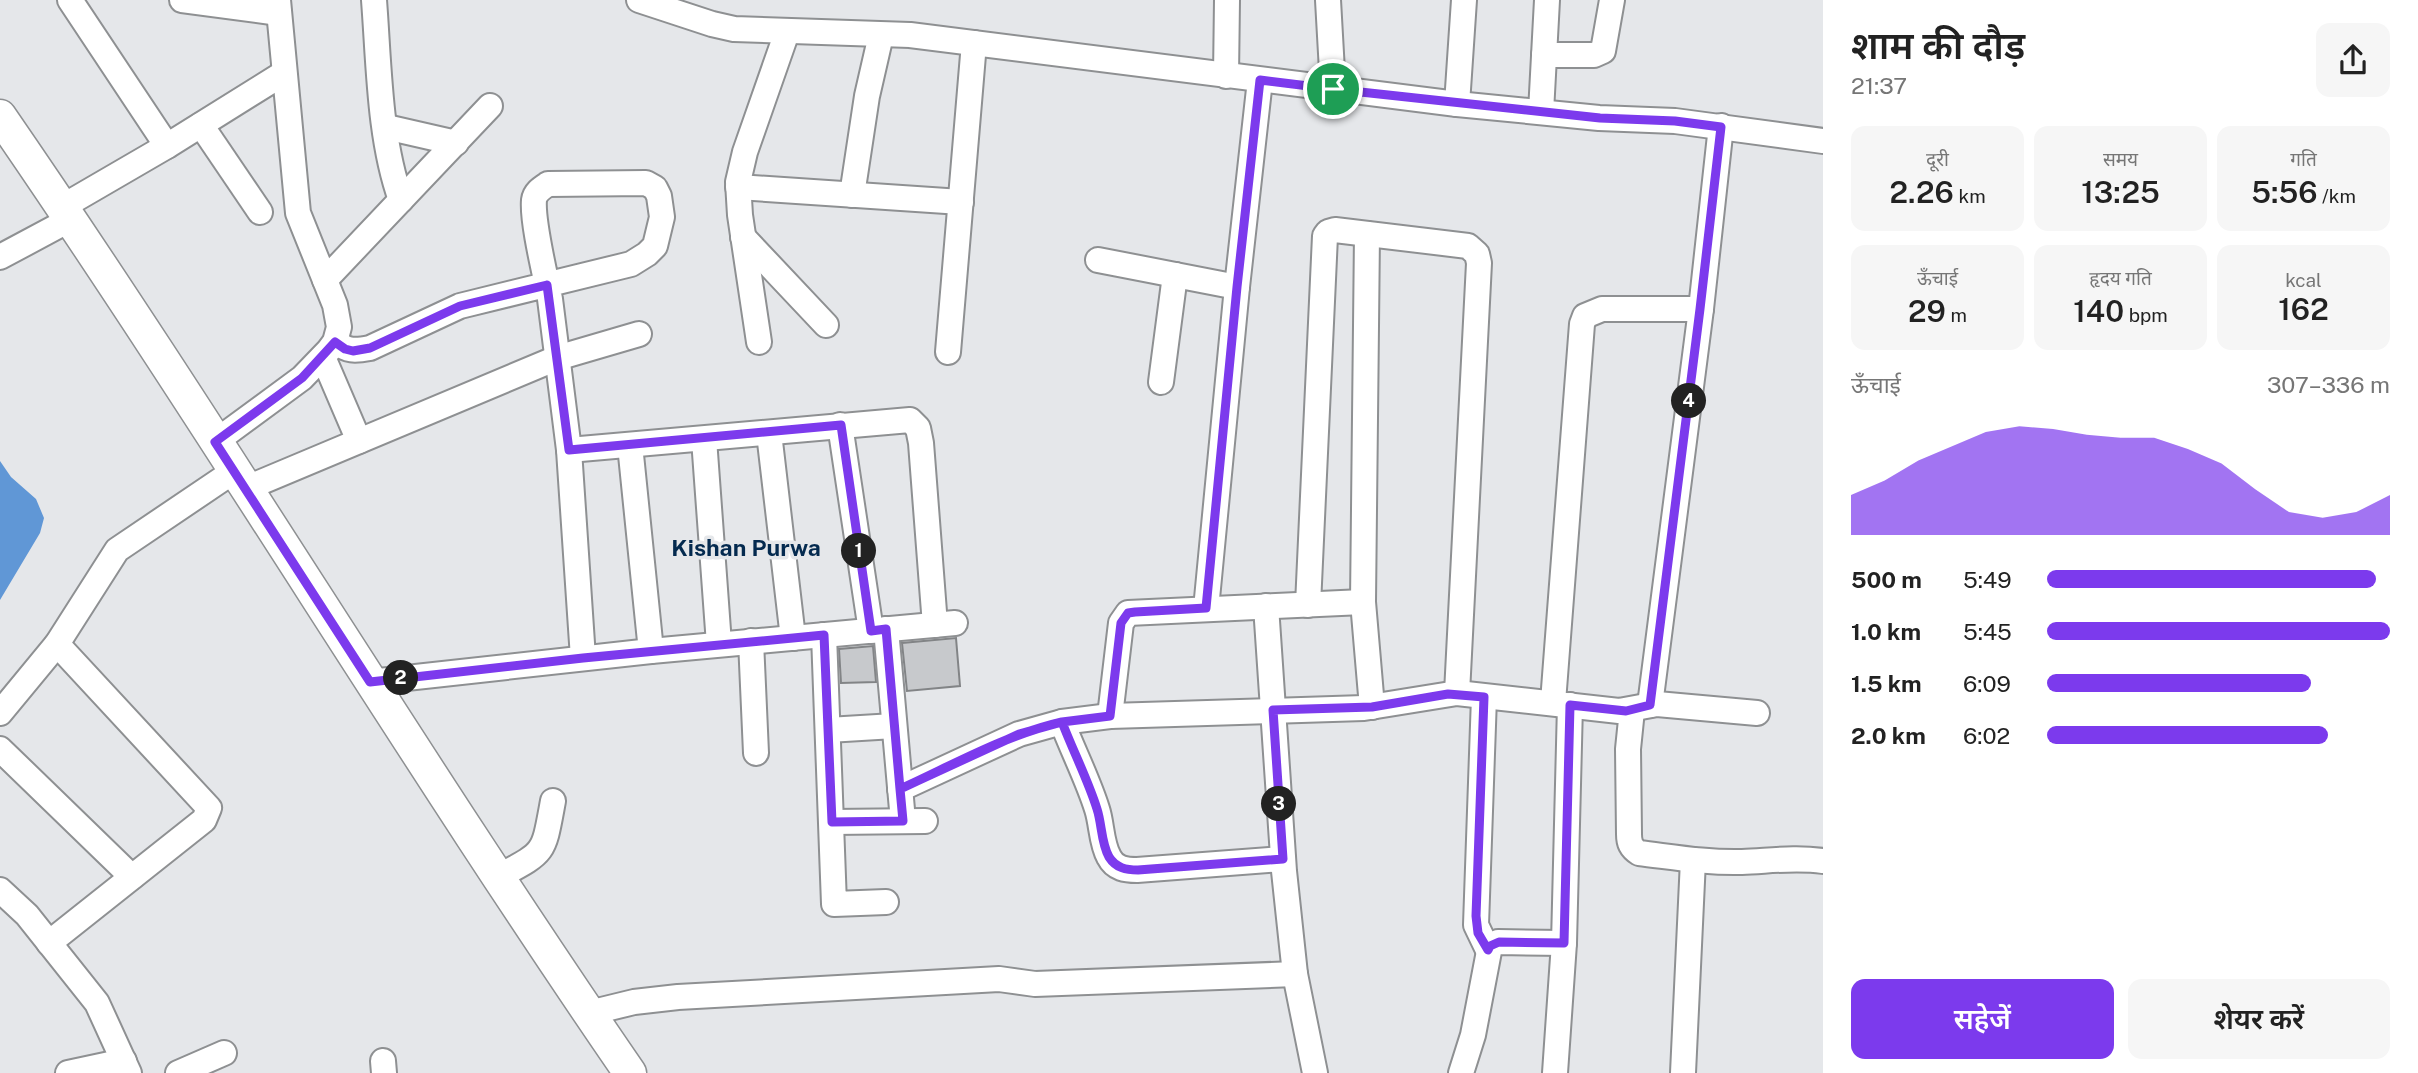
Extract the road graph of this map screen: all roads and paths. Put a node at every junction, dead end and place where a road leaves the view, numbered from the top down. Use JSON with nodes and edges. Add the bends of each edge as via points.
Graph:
{"nodes":[{"id":1,"x":69,"y":0,"type":"edge"},
{"id":2,"x":182,"y":0,"type":"edge"},
{"id":3,"x":374,"y":0,"type":"edge"},
{"id":4,"x":639,"y":0,"type":"edge"},
{"id":5,"x":1227,"y":0,"type":"edge"},
{"id":6,"x":1328,"y":0,"type":"edge"},
{"id":7,"x":1464,"y":0,"type":"edge"},
{"id":8,"x":1547,"y":0,"type":"edge"},
{"id":9,"x":1612,"y":0,"type":"edge"},
{"id":10,"x":278,"y":7,"type":"edge"},
{"id":11,"x":788,"y":32,"type":"junction"},
{"id":12,"x":881,"y":35,"type":"junction"},
{"id":13,"x":974,"y":43,"type":"junction"},
{"id":14,"x":1544,"y":55,"type":"junction"},
{"id":15,"x":284,"y":73,"type":"junction"},
{"id":16,"x":1226,"y":76,"type":"junction"},
{"id":17,"x":1260,"y":80,"type":"junction"},
{"id":18,"x":1333,"y":89,"type":"junction"},
{"id":19,"x":1457,"y":104,"type":"junction"},
{"id":20,"x":491,"y":106,"type":"dead end"},
{"id":21,"x":1541,"y":112,"type":"junction"},
{"id":22,"x":0,"y":116,"type":"edge"},
{"id":23,"x":201,"y":125,"type":"junction"},
{"id":24,"x":386,"y":127,"type":"junction"},
{"id":25,"x":1721,"y":127,"type":"junction"},
{"id":26,"x":1823,"y":141,"type":"edge"},
{"id":27,"x":456,"y":143,"type":"junction"},
{"id":28,"x":167,"y":146,"type":"junction"},
{"id":29,"x":738,"y":187,"type":"junction"},
{"id":30,"x":852,"y":195,"type":"junction"},
{"id":31,"x":401,"y":200,"type":"junction"},
{"id":32,"x":961,"y":202,"type":"junction"},
{"id":33,"x":260,"y":212,"type":"dead end"},
{"id":34,"x":66,"y":213,"type":"junction"},
{"id":35,"x":1367,"y":234,"type":"junction"},
{"id":36,"x":743,"y":237,"type":"junction"},
{"id":37,"x":0,"y":257,"type":"edge"},
{"id":38,"x":1098,"y":260,"type":"dead end"},
{"id":39,"x":1175,"y":275,"type":"junction"},
{"id":40,"x":325,"y":280,"type":"junction"},
{"id":41,"x":547,"y":285,"type":"junction"},
{"id":42,"x":1237,"y":287,"type":"junction"},
{"id":43,"x":1700,"y":309,"type":"junction"},
{"id":44,"x":826,"y":325,"type":"dead end"},
{"id":45,"x":639,"y":334,"type":"dead end"},
{"id":46,"x":759,"y":342,"type":"dead end"},
{"id":47,"x":329,"y":349,"type":"junction"},
{"id":48,"x":948,"y":352,"type":"dead end"},
{"id":49,"x":557,"y":358,"type":"junction"},
{"id":50,"x":1160,"y":382,"type":"dead end"},
{"id":51,"x":841,"y":425,"type":"junction"},
{"id":52,"x":769,"y":433,"type":"junction"},
{"id":53,"x":704,"y":439,"type":"junction"},
{"id":54,"x":359,"y":441,"type":"junction"},
{"id":55,"x":215,"y":442,"type":"junction"},
{"id":56,"x":631,"y":445,"type":"junction"},
{"id":57,"x":569,"y":450,"type":"junction"},
{"id":58,"x":241,"y":480,"type":"junction"},
{"id":59,"x":1363,"y":602,"type":"junction"},
{"id":60,"x":1308,"y":605,"type":"junction"},
{"id":61,"x":1266,"y":606,"type":"junction"},
{"id":62,"x":1206,"y":608,"type":"junction"},
{"id":63,"x":878,"y":630,"type":"junction"},
{"id":64,"x":824,"y":635,"type":"junction"},
{"id":65,"x":793,"y":638,"type":"junction"},
{"id":66,"x":751,"y":641,"type":"junction"},
{"id":67,"x":57,"y":644,"type":"junction"},
{"id":68,"x":719,"y":644,"type":"junction"},
{"id":69,"x":651,"y":651,"type":"junction"},
{"id":70,"x":583,"y":658,"type":"junction"},
{"id":71,"x":370,"y":682,"type":"junction"},
{"id":72,"x":1457,"y":693,"type":"junction"},
{"id":73,"x":1484,"y":697,"type":"junction"},
{"id":74,"x":1561,"y":704,"type":"junction"},
{"id":75,"x":1372,"y":707,"type":"junction"},
{"id":76,"x":1641,"y":708,"type":"junction"},
{"id":77,"x":1273,"y":710,"type":"junction"},
{"id":78,"x":0,"y":713,"type":"edge"},
{"id":79,"x":1757,"y":713,"type":"dead end"},
{"id":80,"x":1110,"y":716,"type":"junction"},
{"id":81,"x":1062,"y":722,"type":"junction"},
{"id":82,"x":894,"y":726,"type":"junction"},
{"id":83,"x":828,"y":730,"type":"junction"},
{"id":84,"x":0,"y":749,"type":"edge"},
{"id":85,"x":756,"y":753,"type":"dead end"},
{"id":86,"x":900,"y":789,"type":"junction"},
{"id":87,"x":553,"y":801,"type":"dead end"},
{"id":88,"x":832,"y":822,"type":"junction"},
{"id":89,"x":1283,"y":859,"type":"junction"},
{"id":90,"x":1693,"y":860,"type":"junction"},
{"id":91,"x":1823,"y":861,"type":"edge"},
{"id":92,"x":132,"y":877,"type":"junction"},
{"id":93,"x":498,"y":877,"type":"junction"},
{"id":94,"x":0,"y":890,"type":"edge"},
{"id":95,"x":886,"y":902,"type":"dead end"},
{"id":96,"x":50,"y":943,"type":"junction"},
{"id":97,"x":1564,"y":943,"type":"junction"},
{"id":98,"x":1488,"y":950,"type":"junction"},
{"id":99,"x":1295,"y":974,"type":"junction"},
{"id":100,"x":589,"y":1013,"type":"junction"},
{"id":101,"x":223,"y":1053,"type":"dead end"},
{"id":102,"x":127,"y":1067,"type":"edge"},
{"id":103,"x":68,"y":1073,"type":"edge"},
{"id":104,"x":178,"y":1073,"type":"edge"},
{"id":105,"x":630,"y":1073,"type":"edge"},
{"id":106,"x":1315,"y":1073,"type":"edge"},
{"id":107,"x":1461,"y":1073,"type":"edge"},
{"id":108,"x":1555,"y":1073,"type":"edge"},
{"id":109,"x":1683,"y":1073,"type":"edge"}],
"edges":[{"from":1,"to":28,"type":"street"},
{"from":2,"to":10,"type":"street"},
{"from":3,"to":24,"type":"street"},
{"from":4,"to":11,"type":"street","via":[[734,29]]},
{"from":5,"to":16,"type":"street"},
{"from":6,"to":18,"type":"street"},
{"from":7,"to":19,"type":"street"},
{"from":8,"to":14,"type":"street"},
{"from":9,"to":14,"type":"street","via":[[1604,51]]},
{"from":10,"to":15,"type":"street"},
{"from":11,"to":12,"type":"street"},
{"from":11,"to":29,"type":"street","via":[[745,152]]},
{"from":12,"to":13,"type":"street"},
{"from":12,"to":30,"type":"street"},
{"from":13,"to":16,"type":"street"},
{"from":13,"to":32,"type":"street"},
{"from":14,"to":21,"type":"street"},
{"from":15,"to":23,"type":"street"},
{"from":15,"to":40,"type":"street","via":[[298,213]]},
{"from":16,"to":17,"type":"street"},
{"from":17,"to":18,"type":"street"},
{"from":17,"to":42,"type":"street"},
{"from":18,"to":19,"type":"street"},
{"from":19,"to":21,"type":"street"},
{"from":20,"to":27,"type":"street"},
{"from":21,"to":25,"type":"street"},
{"from":22,"to":34,"type":"main road"},
{"from":23,"to":28,"type":"street"},
{"from":23,"to":33,"type":"street"},
{"from":24,"to":27,"type":"street"},
{"from":24,"to":31,"type":"street"},
{"from":25,"to":26,"type":"street"},
{"from":25,"to":43,"type":"street"},
{"from":27,"to":31,"type":"street"},
{"from":28,"to":34,"type":"street"},
{"from":29,"to":30,"type":"street"},
{"from":29,"to":36,"type":"street"},
{"from":30,"to":32,"type":"street"},
{"from":31,"to":40,"type":"street"},
{"from":32,"to":48,"type":"street"},
{"from":34,"to":37,"type":"street"},
{"from":34,"to":55,"type":"main road"},
{"from":35,"to":59,"type":"street"},
{"from":35,"to":60,"type":"street","via":[[1335,230],[1325,236]]},
{"from":35,"to":72,"type":"street","via":[[1468,246],[1479,262]]},
{"from":36,"to":44,"type":"street"},
{"from":36,"to":46,"type":"street"},
{"from":38,"to":39,"type":"street"},
{"from":39,"to":42,"type":"street"},
{"from":39,"to":50,"type":"street"},
{"from":40,"to":47,"type":"street","via":[[339,327]]},
{"from":41,"to":41,"type":"street","via":[[534,198],[538,190],[548,184],[646,183],[654,188],[662,217],[655,246],[647,254],[631,264]]},
{"from":41,"to":47,"type":"street","via":[[460,306],[370,348]]},
{"from":41,"to":49,"type":"street"},
{"from":42,"to":62,"type":"street"},
{"from":43,"to":74,"type":"street","via":[[1602,309],[1585,316],[1582,324]]},
{"from":43,"to":76,"type":"street"},
{"from":45,"to":49,"type":"street"},
{"from":47,"to":54,"type":"street"},
{"from":47,"to":55,"type":"street","via":[[302,378]]},
{"from":49,"to":54,"type":"street"},
{"from":49,"to":57,"type":"street"},
{"from":51,"to":52,"type":"street"},
{"from":51,"to":63,"type":"street"},
{"from":51,"to":63,"type":"street","via":[[910,420],[918,428],[945,624]]},
{"from":52,"to":53,"type":"street"},
{"from":52,"to":65,"type":"street"},
{"from":53,"to":56,"type":"street"},
{"from":53,"to":68,"type":"street"},
{"from":54,"to":58,"type":"street"},
{"from":55,"to":58,"type":"main road"},
{"from":56,"to":57,"type":"street"},
{"from":56,"to":69,"type":"street"},
{"from":57,"to":70,"type":"street"},
{"from":58,"to":67,"type":"street","via":[[117,550]]},
{"from":58,"to":71,"type":"main road"},
{"from":59,"to":60,"type":"street"},
{"from":59,"to":75,"type":"street"},
{"from":60,"to":61,"type":"street"},
{"from":61,"to":62,"type":"street"},
{"from":61,"to":77,"type":"street"},
{"from":62,"to":80,"type":"street","via":[[1135,612],[1124,617]]},
{"from":63,"to":64,"type":"street"},
{"from":63,"to":82,"type":"street"},
{"from":64,"to":65,"type":"street"},
{"from":64,"to":83,"type":"street"},
{"from":65,"to":66,"type":"street"},
{"from":66,"to":68,"type":"street"},
{"from":66,"to":85,"type":"street"},
{"from":67,"to":78,"type":"street"},
{"from":67,"to":92,"type":"street","via":[[209,808],[204,820]]},
{"from":68,"to":69,"type":"street"},
{"from":69,"to":70,"type":"street"},
{"from":70,"to":71,"type":"street"},
{"from":71,"to":93,"type":"main road"},
{"from":72,"to":73,"type":"street"},
{"from":72,"to":75,"type":"street"},
{"from":73,"to":74,"type":"street"},
{"from":73,"to":98,"type":"street","via":[[1476,925]]},
{"from":74,"to":76,"type":"street","via":[[1619,711]]},
{"from":74,"to":97,"type":"street"},
{"from":75,"to":77,"type":"street"},
{"from":76,"to":79,"type":"street"},
{"from":76,"to":90,"type":"street","via":[[1628,749],[1629,843],[1639,853]]},
{"from":77,"to":80,"type":"street"},
{"from":77,"to":89,"type":"street"},
{"from":80,"to":81,"type":"street"},
{"from":81,"to":86,"type":"street","via":[[1019,734]]},
{"from":81,"to":89,"type":"street","via":[[1096,805],[1109,858],[1124,870]]},
{"from":82,"to":83,"type":"street"},
{"from":82,"to":86,"type":"street"},
{"from":83,"to":88,"type":"street"},
{"from":84,"to":92,"type":"street"},
{"from":86,"to":88,"type":"street","via":[[914,821]]},
{"from":87,"to":93,"type":"street","via":[[541,850]]},
{"from":88,"to":95,"type":"street","via":[[834,904]]},
{"from":89,"to":99,"type":"street"},
{"from":90,"to":91,"type":"street"},
{"from":90,"to":109,"type":"street"},
{"from":92,"to":96,"type":"street"},
{"from":93,"to":100,"type":"main road"},
{"from":94,"to":96,"type":"street"},
{"from":96,"to":102,"type":"street","via":[[97,1003]]},
{"from":97,"to":98,"type":"street","via":[[1499,942]]},
{"from":97,"to":108,"type":"street"},
{"from":98,"to":107,"type":"street","via":[[1473,1035]]},
{"from":99,"to":100,"type":"street","via":[[1035,984],[999,979],[678,997]]},
{"from":99,"to":106,"type":"street"},
{"from":100,"to":105,"type":"main road"},
{"from":101,"to":104,"type":"street"},
{"from":102,"to":103,"type":"street"}]}
